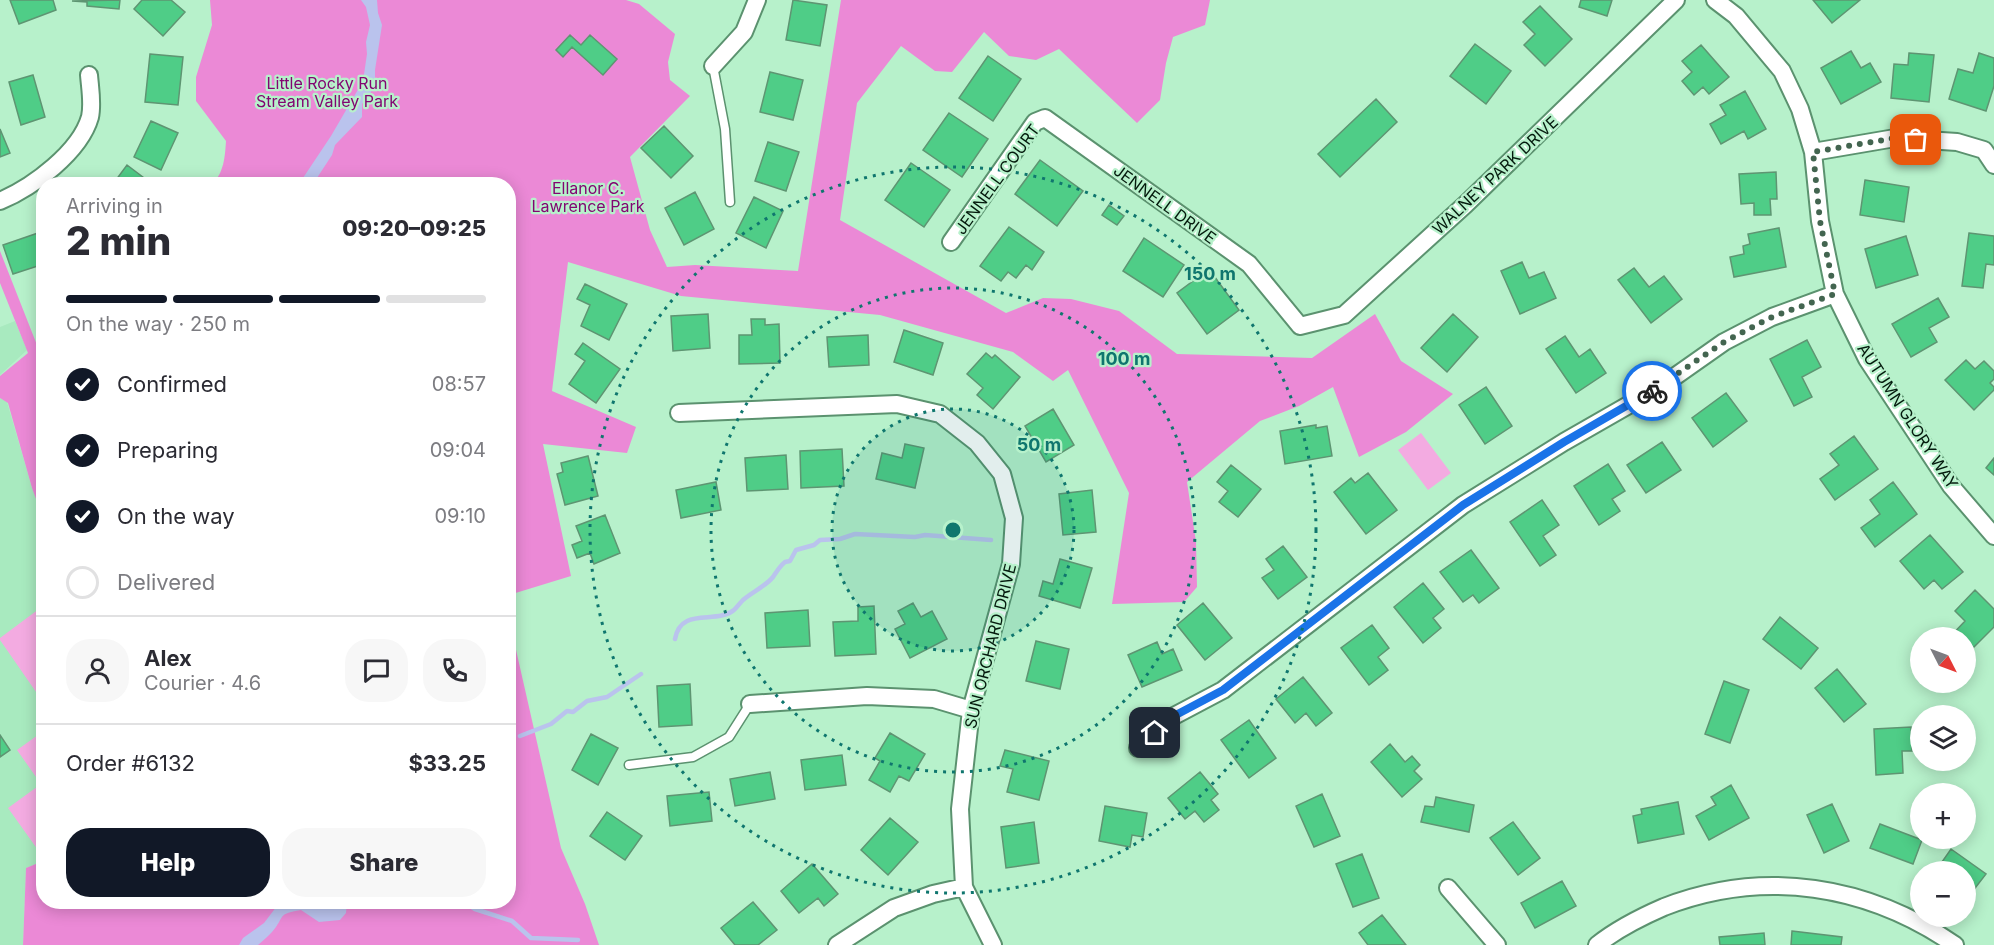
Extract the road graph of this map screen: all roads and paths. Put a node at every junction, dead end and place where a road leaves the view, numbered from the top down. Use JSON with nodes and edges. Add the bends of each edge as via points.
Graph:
{"nodes":[{"id":1,"x":757,"y":0,"type":"edge"},
{"id":2,"x":1676,"y":0,"type":"edge"},
{"id":3,"x":1715,"y":0,"type":"edge"},
{"id":4,"x":713,"y":66,"type":"joint"},
{"id":5,"x":89,"y":75,"type":"dead end"},
{"id":6,"x":1045,"y":118,"type":"joint"},
{"id":7,"x":1813,"y":152,"type":"junction"},
{"id":8,"x":1994,"y":165,"type":"edge"},
{"id":9,"x":41,"y":177,"type":"edge"},
{"id":10,"x":36,"y":180,"type":"edge"},
{"id":11,"x":0,"y":201,"type":"edge"},
{"id":12,"x":730,"y":202,"type":"dead end"},
{"id":13,"x":951,"y":242,"type":"dead end"},
{"id":14,"x":1835,"y":294,"type":"junction"},
{"id":15,"x":1300,"y":326,"type":"joint"},
{"id":16,"x":679,"y":413,"type":"dead end"},
{"id":17,"x":1994,"y":536,"type":"edge"},
{"id":18,"x":750,"y":704,"type":"joint"},
{"id":19,"x":971,"y":710,"type":"junction"},
{"id":20,"x":1138,"y":748,"type":"dead end"},
{"id":21,"x":629,"y":765,"type":"dead end"},
{"id":22,"x":964,"y":887,"type":"junction"},
{"id":23,"x":1448,"y":888,"type":"dead end"},
{"id":24,"x":837,"y":945,"type":"edge"},
{"id":25,"x":993,"y":945,"type":"edge"},
{"id":26,"x":1497,"y":945,"type":"edge"},
{"id":27,"x":1597,"y":945,"type":"edge"},
{"id":28,"x":1955,"y":945,"type":"edge"}],
"edges":[{"from":1,"to":4,"type":"street","via":[[744,32]]},
{"from":2,"to":15,"type":"street","name":"WALNEY PARK DRIVE","via":[[1492,180],[1344,315]]},
{"from":3,"to":7,"type":"street","name":"AUTUMN GLORY WAY","via":[[1736,16],[1782,71],[1800,109]]},
{"from":4,"to":12,"type":"lane","via":[[725,129]]},
{"from":5,"to":9,"type":"street","via":[[91,111],[85,130]]},
{"from":6,"to":13,"type":"street","name":"JENNELL COURT","via":[[1035,122]]},
{"from":6,"to":15,"type":"street","name":"JENNELL DRIVE","via":[[1249,264]]},
{"from":7,"to":8,"type":"street","via":[[1895,138],[1957,142],[1984,150]]},
{"from":7,"to":14,"type":"street","name":"AUTUMN GLORY WAY","via":[[1820,221]]},
{"from":10,"to":11,"type":"street"},
{"from":14,"to":17,"type":"street","name":"AUTUMN GLORY WAY","via":[[1867,359],[1951,486]]},
{"from":14,"to":20,"type":"street","via":[[1772,317],[1724,342],[1660,387],[1463,505],[1223,690],[1172,717]]},
{"from":16,"to":19,"type":"street","name":"SUN ORCHARD DRIVE","via":[[897,404],[940,414],[977,443],[1002,474],[1014,518],[1011,564]]},
{"from":18,"to":19,"type":"street","via":[[867,696],[934,699]]},
{"from":18,"to":21,"type":"lane","via":[[729,737],[693,757]]},
{"from":19,"to":22,"type":"street","name":"SUN ORCHARD DRIVE","via":[[960,809]]},
{"from":22,"to":24,"type":"street","via":[[894,908]]},
{"from":22,"to":25,"type":"street","name":"SUN ORCHARD DRIVE"},
{"from":23,"to":26,"type":"street"},
{"from":27,"to":28,"type":"street","via":[[1627,925],[1678,902],[1706,894],[1775,885],[1815,888],[1865,900],[1913,919]]}]}
